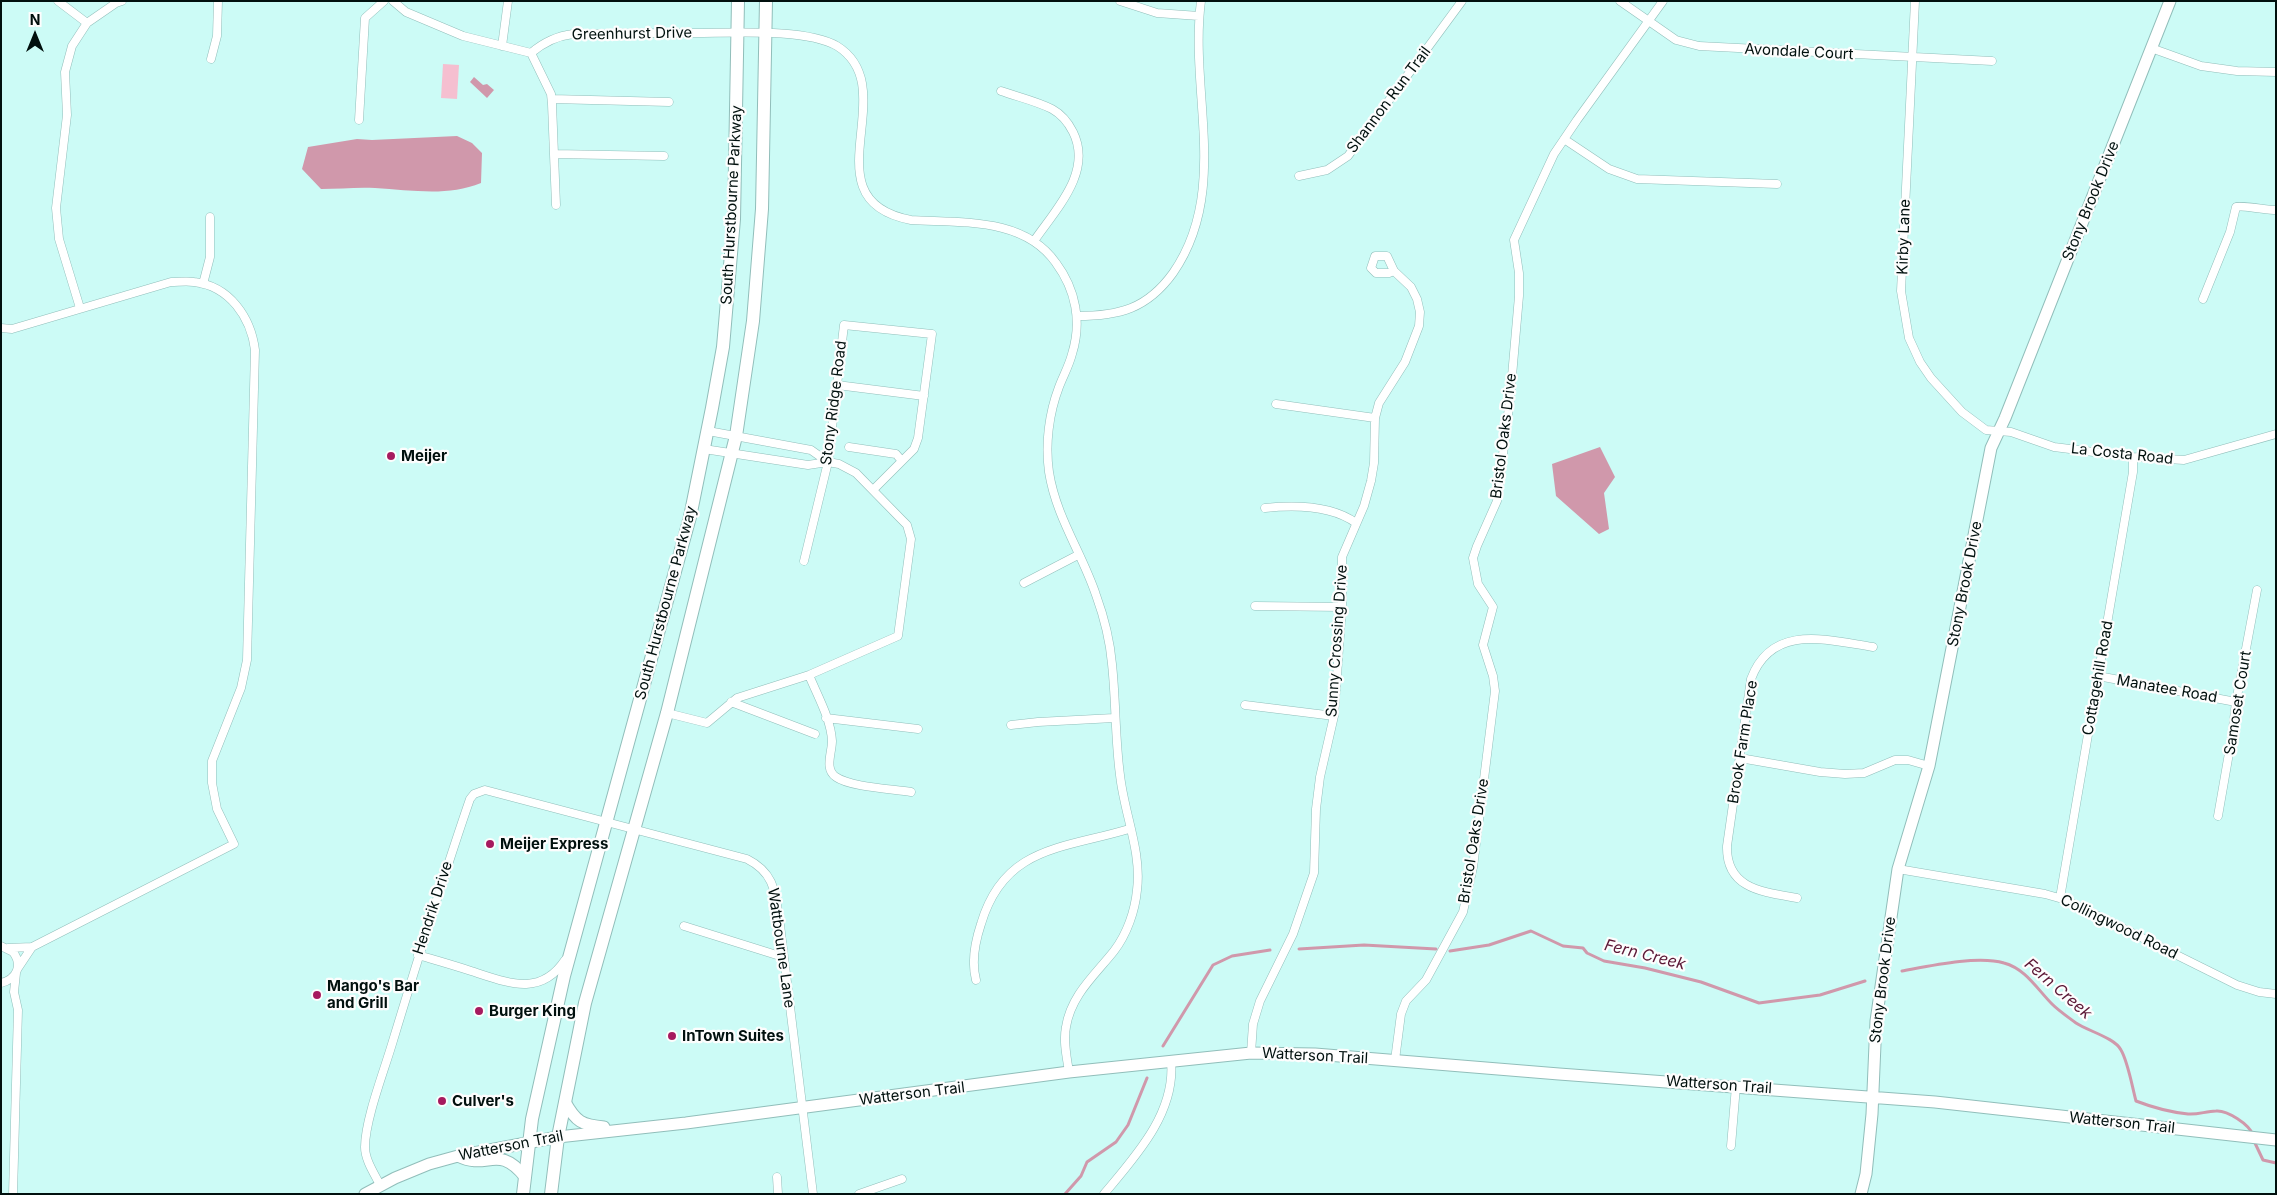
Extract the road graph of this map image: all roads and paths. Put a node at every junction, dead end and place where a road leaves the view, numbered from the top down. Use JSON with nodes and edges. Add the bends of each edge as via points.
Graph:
{"nodes":[{"id":1,"x":58,"y":1,"type":"edge"},
{"id":2,"x":122,"y":1,"type":"edge"},
{"id":3,"x":218,"y":1,"type":"edge"},
{"id":4,"x":384,"y":1,"type":"edge"},
{"id":5,"x":393,"y":1,"type":"edge"},
{"id":6,"x":508,"y":1,"type":"edge"},
{"id":7,"x":738,"y":1,"type":"edge"},
{"id":8,"x":766,"y":1,"type":"edge"},
{"id":9,"x":1120,"y":1,"type":"edge"},
{"id":10,"x":1201,"y":1,"type":"edge"},
{"id":11,"x":1462,"y":1,"type":"edge"},
{"id":12,"x":1620,"y":1,"type":"edge"},
{"id":13,"x":1662,"y":1,"type":"edge"},
{"id":14,"x":1915,"y":1,"type":"edge"},
{"id":15,"x":2170,"y":1,"type":"edge"},
{"id":16,"x":1199,"y":16,"type":"junction"},
{"id":17,"x":1647,"y":21,"type":"junction"},
{"id":18,"x":87,"y":23,"type":"junction"},
{"id":19,"x":738,"y":33,"type":"junction"},
{"id":20,"x":766,"y":34,"type":"junction"},
{"id":21,"x":502,"y":46,"type":"junction"},
{"id":22,"x":2151,"y":48,"type":"junction"},
{"id":23,"x":531,"y":53,"type":"junction"},
{"id":24,"x":1912,"y":57,"type":"junction"},
{"id":25,"x":211,"y":59,"type":"dead end"},
{"id":26,"x":1992,"y":61,"type":"dead end"},
{"id":27,"x":2276,"y":72,"type":"edge"},
{"id":28,"x":1001,"y":91,"type":"dead end"},
{"id":29,"x":552,"y":99,"type":"junction"},
{"id":30,"x":669,"y":102,"type":"dead end"},
{"id":31,"x":359,"y":120,"type":"dead end"},
{"id":32,"x":1564,"y":139,"type":"junction"},
{"id":33,"x":554,"y":154,"type":"junction"},
{"id":34,"x":664,"y":156,"type":"dead end"},
{"id":35,"x":1299,"y":176,"type":"dead end"},
{"id":36,"x":1776,"y":184,"type":"dead end"},
{"id":37,"x":556,"y":205,"type":"dead end"},
{"id":38,"x":2276,"y":210,"type":"edge"},
{"id":39,"x":210,"y":217,"type":"dead end"},
{"id":40,"x":1034,"y":241,"type":"junction"},
{"id":41,"x":1394,"y":271,"type":"dead end"},
{"id":42,"x":203,"y":284,"type":"junction"},
{"id":43,"x":2203,"y":299,"type":"dead end"},
{"id":44,"x":80,"y":308,"type":"junction"},
{"id":45,"x":1077,"y":316,"type":"junction"},
{"id":46,"x":1,"y":328,"type":"edge"},
{"id":47,"x":837,"y":385,"type":"junction"},
{"id":48,"x":924,"y":396,"type":"junction"},
{"id":49,"x":1276,"y":404,"type":"dead end"},
{"id":50,"x":1375,"y":418,"type":"junction"},
{"id":51,"x":708,"y":430,"type":"junction"},
{"id":52,"x":1998,"y":431,"type":"junction"},
{"id":53,"x":2276,"y":434,"type":"edge"},
{"id":54,"x":736,"y":436,"type":"junction"},
{"id":55,"x":849,"y":447,"type":"dead end"},
{"id":56,"x":704,"y":449,"type":"junction"},
{"id":57,"x":731,"y":453,"type":"junction"},
{"id":58,"x":2133,"y":457,"type":"junction"},
{"id":59,"x":902,"y":461,"type":"junction"},
{"id":60,"x":828,"y":462,"type":"junction"},
{"id":61,"x":873,"y":490,"type":"junction"},
{"id":62,"x":1265,"y":508,"type":"dead end"},
{"id":63,"x":1356,"y":523,"type":"junction"},
{"id":64,"x":1078,"y":555,"type":"junction"},
{"id":65,"x":804,"y":561,"type":"dead end"},
{"id":66,"x":1024,"y":583,"type":"dead end"},
{"id":67,"x":2257,"y":590,"type":"dead end"},
{"id":68,"x":1254,"y":606,"type":"dead end"},
{"id":69,"x":1342,"y":607,"type":"junction"},
{"id":70,"x":1873,"y":646,"type":"dead end"},
{"id":71,"x":809,"y":675,"type":"junction"},
{"id":72,"x":2098,"y":676,"type":"junction"},
{"id":73,"x":731,"y":702,"type":"junction"},
{"id":74,"x":2236,"y":702,"type":"junction"},
{"id":75,"x":1245,"y":705,"type":"dead end"},
{"id":76,"x":666,"y":713,"type":"junction"},
{"id":77,"x":1334,"y":716,"type":"junction"},
{"id":78,"x":826,"y":718,"type":"junction"},
{"id":79,"x":1114,"y":718,"type":"junction"},
{"id":80,"x":1010,"y":725,"type":"dead end"},
{"id":81,"x":918,"y":728,"type":"dead end"},
{"id":82,"x":815,"y":734,"type":"dead end"},
{"id":83,"x":1740,"y":758,"type":"junction"},
{"id":84,"x":1929,"y":766,"type":"junction"},
{"id":85,"x":911,"y":792,"type":"dead end"},
{"id":86,"x":2218,"y":816,"type":"dead end"},
{"id":87,"x":607,"y":824,"type":"junction"},
{"id":88,"x":1129,"y":829,"type":"junction"},
{"id":89,"x":633,"y":831,"type":"junction"},
{"id":90,"x":1898,"y":869,"type":"junction"},
{"id":91,"x":1797,"y":898,"type":"dead end"},
{"id":92,"x":2060,"y":898,"type":"junction"},
{"id":93,"x":684,"y":926,"type":"dead end"},
{"id":94,"x":5,"y":947,"type":"edge"},
{"id":95,"x":32,"y":947,"type":"junction"},
{"id":96,"x":572,"y":950,"type":"junction"},
{"id":97,"x":418,"y":955,"type":"junction"},
{"id":98,"x":783,"y":957,"type":"junction"},
{"id":99,"x":17,"y":970,"type":"junction"},
{"id":100,"x":976,"y":980,"type":"dead end"},
{"id":101,"x":1,"y":983,"type":"edge"},
{"id":102,"x":14,"y":992,"type":"junction"},
{"id":103,"x":2276,"y":994,"type":"edge"},
{"id":104,"x":1251,"y":1053,"type":"junction"},
{"id":105,"x":1395,"y":1060,"type":"junction"},
{"id":106,"x":1171,"y":1061,"type":"junction"},
{"id":107,"x":1069,"y":1072,"type":"junction"},
{"id":108,"x":1736,"y":1086,"type":"junction"},
{"id":109,"x":1873,"y":1096,"type":"junction"},
{"id":110,"x":565,"y":1102,"type":"junction"},
{"id":111,"x":803,"y":1108,"type":"junction"},
{"id":112,"x":623,"y":1129,"type":"junction"},
{"id":113,"x":558,"y":1137,"type":"junction"},
{"id":114,"x":2276,"y":1140,"type":"edge"},
{"id":115,"x":528,"y":1142,"type":"junction"},
{"id":116,"x":1732,"y":1146,"type":"dead end"},
{"id":117,"x":458,"y":1156,"type":"junction"},
{"id":118,"x":525,"y":1177,"type":"junction"},
{"id":119,"x":777,"y":1177,"type":"dead end"},
{"id":120,"x":902,"y":1179,"type":"dead end"},
{"id":121,"x":380,"y":1185,"type":"junction"},
{"id":122,"x":13,"y":1194,"type":"edge"},
{"id":123,"x":365,"y":1194,"type":"edge"},
{"id":124,"x":523,"y":1194,"type":"edge"},
{"id":125,"x":551,"y":1194,"type":"edge"},
{"id":126,"x":778,"y":1194,"type":"edge"},
{"id":127,"x":813,"y":1194,"type":"edge"},
{"id":128,"x":859,"y":1194,"type":"edge"},
{"id":129,"x":1104,"y":1194,"type":"edge"},
{"id":130,"x":1861,"y":1194,"type":"edge"}],
"edges":[{"from":1,"to":18,"type":"street"},
{"from":2,"to":18,"type":"street"},
{"from":3,"to":25,"type":"street","via":[[217,36]]},
{"from":4,"to":31,"type":"street","via":[[365,18]]},
{"from":5,"to":21,"type":"street","via":[[406,12],[462,36]]},
{"from":6,"to":21,"type":"street"},
{"from":7,"to":19,"type":"main road","name":"South Hurstbourne Parkway"},
{"from":8,"to":20,"type":"main road","name":"South Hurstbourne Parkway"},
{"from":9,"to":16,"type":"street","via":[[1156,13]]},
{"from":10,"to":16,"type":"street"},
{"from":11,"to":35,"type":"street","name":"Shannon Run Trail","via":[[1348,156],[1327,170]]},
{"from":12,"to":17,"type":"street","name":"Avondale Court"},
{"from":13,"to":17,"type":"street","name":"Bristol Oaks Drive"},
{"from":14,"to":24,"type":"street","name":"Kirby Lane"},
{"from":15,"to":22,"type":"main road","name":"Stony Brook Drive"},
{"from":16,"to":45,"type":"street","via":[[1204,167],[1201,202],[1192,234],[1168,280],[1149,298],[1118,313]]},
{"from":17,"to":24,"type":"street","name":"Avondale Court","via":[[1676,40],[1699,46]]},
{"from":17,"to":32,"type":"street","name":"Bristol Oaks Drive"},
{"from":18,"to":44,"type":"street","via":[[72,46],[65,72],[67,115],[56,208],[59,239]]},
{"from":19,"to":20,"type":"street","name":"Greenhurst Drive"},
{"from":19,"to":23,"type":"street","name":"Greenhurst Drive","via":[[573,34],[543,43]]},
{"from":19,"to":51,"type":"main road","name":"South Hurstbourne Parkway","via":[[730,287]]},
{"from":20,"to":40,"type":"street","name":"Greenhurst Drive","via":[[814,37],[837,46],[850,57],[864,94],[858,170],[866,193],[877,206],[911,220],[999,226]]},
{"from":20,"to":54,"type":"main road","name":"South Hurstbourne Parkway","via":[[762,210],[753,320]]},
{"from":21,"to":23,"type":"street"},
{"from":22,"to":27,"type":"street","via":[[2201,66]]},
{"from":22,"to":52,"type":"main road","name":"Stony Brook Drive"},
{"from":23,"to":29,"type":"street"},
{"from":24,"to":26,"type":"street","name":"Avondale Court"},
{"from":24,"to":52,"type":"street","name":"Kirby Lane","via":[[1901,290],[1906,326],[1920,362],[1945,394],[1974,422],[1986,430]]},
{"from":28,"to":40,"type":"street","via":[[1059,114],[1078,143],[1080,159],[1074,180]]},
{"from":29,"to":30,"type":"street"},
{"from":29,"to":33,"type":"street"},
{"from":32,"to":36,"type":"street","via":[[1609,169],[1638,179]]},
{"from":32,"to":105,"type":"street","name":"Bristol Oaks Drive","via":[[1514,240],[1519,296],[1497,501],[1473,558],[1478,584],[1493,607],[1483,645],[1495,691],[1469,887],[1463,912],[1426,980],[1406,1002],[1401,1014]]},
{"from":33,"to":34,"type":"street"},
{"from":33,"to":37,"type":"street"},
{"from":38,"to":43,"type":"street","via":[[2258,210],[2243,205],[2236,207],[2230,232]]},
{"from":39,"to":42,"type":"street","via":[[210,257]]},
{"from":40,"to":45,"type":"street","name":"Greenhurst Drive","via":[[1049,254],[1066,279]]},
{"from":41,"to":50,"type":"street","name":"Sunny Crossing Drive","via":[[1411,287],[1417,298],[1419,326],[1413,346],[1386,390]]},
{"from":42,"to":44,"type":"street","via":[[171,282]]},
{"from":42,"to":95,"type":"street","via":[[218,289],[240,307],[253,332],[255,350],[247,660],[241,688],[212,761],[217,809],[234,844]]},
{"from":44,"to":46,"type":"street","via":[[12,329]]},
{"from":45,"to":64,"type":"street","via":[[1072,354],[1051,415],[1048,460],[1056,504]]},
{"from":47,"to":48,"type":"street"},
{"from":47,"to":48,"type":"street","name":"Stony Ridge Road","via":[[844,325],[932,334]]},
{"from":47,"to":60,"type":"street","name":"Stony Ridge Road"},
{"from":48,"to":59,"type":"street","name":"Stony Ridge Road","via":[[918,438],[914,449]]},
{"from":49,"to":50,"type":"street"},
{"from":50,"to":63,"type":"street","name":"Sunny Crossing Drive","via":[[1372,481]]},
{"from":51,"to":54,"type":"street"},
{"from":51,"to":56,"type":"main road","name":"South Hurstbourne Parkway"},
{"from":52,"to":58,"type":"street","name":"La Costa Road","via":[[2011,432],[2054,447]]},
{"from":52,"to":84,"type":"main road","name":"Stony Brook Drive","via":[[1991,448]]},
{"from":53,"to":58,"type":"street","name":"La Costa Road","via":[[2184,460]]},
{"from":54,"to":57,"type":"main road","name":"South Hurstbourne Parkway"},
{"from":54,"to":60,"type":"street","via":[[811,450]]},
{"from":55,"to":59,"type":"street","via":[[896,454]]},
{"from":56,"to":57,"type":"street"},
{"from":56,"to":87,"type":"main road","name":"South Hurstbourne Parkway","via":[[690,517]]},
{"from":57,"to":60,"type":"street","via":[[808,465]]},
{"from":57,"to":76,"type":"main road","name":"South Hurstbourne Parkway"},
{"from":58,"to":72,"type":"street","name":"Cottagehill Road"},
{"from":59,"to":61,"type":"street","name":"Stony Ridge Road"},
{"from":60,"to":61,"type":"street","via":[[856,474]]},
{"from":60,"to":65,"type":"street","name":"Stony Ridge Road"},
{"from":61,"to":71,"type":"street","via":[[907,525],[910,533],[898,636]]},
{"from":62,"to":63,"type":"street","via":[[1303,506],[1325,510]]},
{"from":63,"to":69,"type":"street","name":"Sunny Crossing Drive","via":[[1342,558]]},
{"from":64,"to":66,"type":"street"},
{"from":64,"to":79,"type":"street","via":[[1096,594],[1109,642]]},
{"from":67,"to":74,"type":"street","name":"Samoset Court"},
{"from":68,"to":69,"type":"street"},
{"from":69,"to":77,"type":"street","name":"Sunny Crossing Drive"},
{"from":70,"to":83,"type":"street","name":"Brook Farm Place","via":[[1814,638],[1775,646],[1762,656],[1751,679]]},
{"from":71,"to":73,"type":"street"},
{"from":71,"to":78,"type":"street"},
{"from":72,"to":74,"type":"street","name":"Manatee Road"},
{"from":72,"to":92,"type":"street","name":"Cottagehill Road"},
{"from":73,"to":76,"type":"street","via":[[706,723]]},
{"from":73,"to":82,"type":"street"},
{"from":74,"to":86,"type":"street","name":"Samoset Court"},
{"from":75,"to":77,"type":"street"},
{"from":76,"to":89,"type":"main road","name":"South Hurstbourne Parkway"},
{"from":77,"to":104,"type":"street","name":"Sunny Crossing Drive","via":[[1320,777],[1314,873],[1293,934],[1260,1002],[1253,1024]]},
{"from":78,"to":81,"type":"street"},
{"from":78,"to":85,"type":"street","via":[[832,740],[829,768],[834,776],[845,782]]},
{"from":79,"to":80,"type":"street"},
{"from":79,"to":88,"type":"street"},
{"from":83,"to":84,"type":"street","via":[[1845,774],[1864,773],[1894,760]]},
{"from":83,"to":91,"type":"street","name":"Brook Farm Place","via":[[1727,846],[1728,864],[1747,885],[1760,891]]},
{"from":84,"to":90,"type":"main road","name":"Stony Brook Drive"},
{"from":87,"to":89,"type":"street","name":"Wattbourne Lane"},
{"from":87,"to":96,"type":"main road","name":"South Hurstbourne Parkway"},
{"from":87,"to":97,"type":"street","name":"Hendrik Drive","via":[[491,790],[474,794]]},
{"from":88,"to":100,"type":"street","via":[[1047,851],[1011,870],[996,886],[984,914],[973,962]]},
{"from":88,"to":107,"type":"street","via":[[1138,880],[1133,913],[1116,949],[1079,993],[1069,1013],[1065,1039]]},
{"from":89,"to":98,"type":"street","name":"Wattbourne Lane","via":[[757,864],[774,890]]},
{"from":89,"to":110,"type":"main road","name":"South Hurstbourne Parkway","via":[[586,1003]]},
{"from":90,"to":92,"type":"street","name":"Collingwood Road"},
{"from":90,"to":109,"type":"main road","name":"Stony Brook Drive","via":[[1876,1021]]},
{"from":92,"to":103,"type":"street","name":"Collingwood Road","via":[[2237,985]]},
{"from":93,"to":98,"type":"street"},
{"from":94,"to":95,"type":"street"},
{"from":94,"to":99,"type":"street","via":[[16,956]]},
{"from":95,"to":99,"type":"street"},
{"from":96,"to":97,"type":"street","via":[[557,972],[542,982],[525,985],[507,983]]},
{"from":96,"to":115,"type":"main road","name":"South Hurstbourne Parkway"},
{"from":97,"to":121,"type":"street","name":"Hendrik Drive","via":[[365,1140],[367,1158]]},
{"from":98,"to":111,"type":"street","name":"Wattbourne Lane"},
{"from":99,"to":101,"type":"street"},
{"from":99,"to":102,"type":"street"},
{"from":101,"to":102,"type":"street"},
{"from":102,"to":122,"type":"street","via":[[18,1010]]},
{"from":104,"to":105,"type":"main road","name":"Watterson Trail"},
{"from":104,"to":106,"type":"main road","name":"Watterson Trail"},
{"from":105,"to":108,"type":"main road","name":"Watterson Trail"},
{"from":106,"to":107,"type":"main road","name":"Watterson Trail"},
{"from":106,"to":129,"type":"street","via":[[1171,1081],[1158,1119],[1137,1155]]},
{"from":107,"to":111,"type":"main road","name":"Watterson Trail"},
{"from":108,"to":109,"type":"main road","name":"Watterson Trail"},
{"from":108,"to":116,"type":"street"},
{"from":109,"to":114,"type":"main road","name":"Watterson Trail"},
{"from":109,"to":130,"type":"main road","name":"Stony Brook Drive","via":[[1866,1174]]},
{"from":110,"to":112,"type":"main road","via":[[577,1120],[584,1124]]},
{"from":110,"to":113,"type":"main road","name":"South Hurstbourne Parkway"},
{"from":111,"to":112,"type":"main road","name":"Watterson Trail"},
{"from":111,"to":127,"type":"street","name":"Wattbourne Lane"},
{"from":112,"to":113,"type":"main road","name":"Watterson Trail"},
{"from":113,"to":115,"type":"main road","name":"Watterson Trail"},
{"from":113,"to":125,"type":"main road","name":"South Hurstbourne Parkway"},
{"from":115,"to":117,"type":"main road","name":"Watterson Trail"},
{"from":115,"to":118,"type":"main road","name":"South Hurstbourne Parkway"},
{"from":117,"to":118,"type":"main road","via":[[470,1162],[506,1160]]},
{"from":117,"to":121,"type":"main road","name":"Watterson Trail","via":[[415,1169]]},
{"from":118,"to":124,"type":"main road","name":"South Hurstbourne Parkway"},
{"from":119,"to":126,"type":"street"},
{"from":120,"to":128,"type":"street"},
{"from":121,"to":123,"type":"main road","name":"Watterson Trail"}]}
